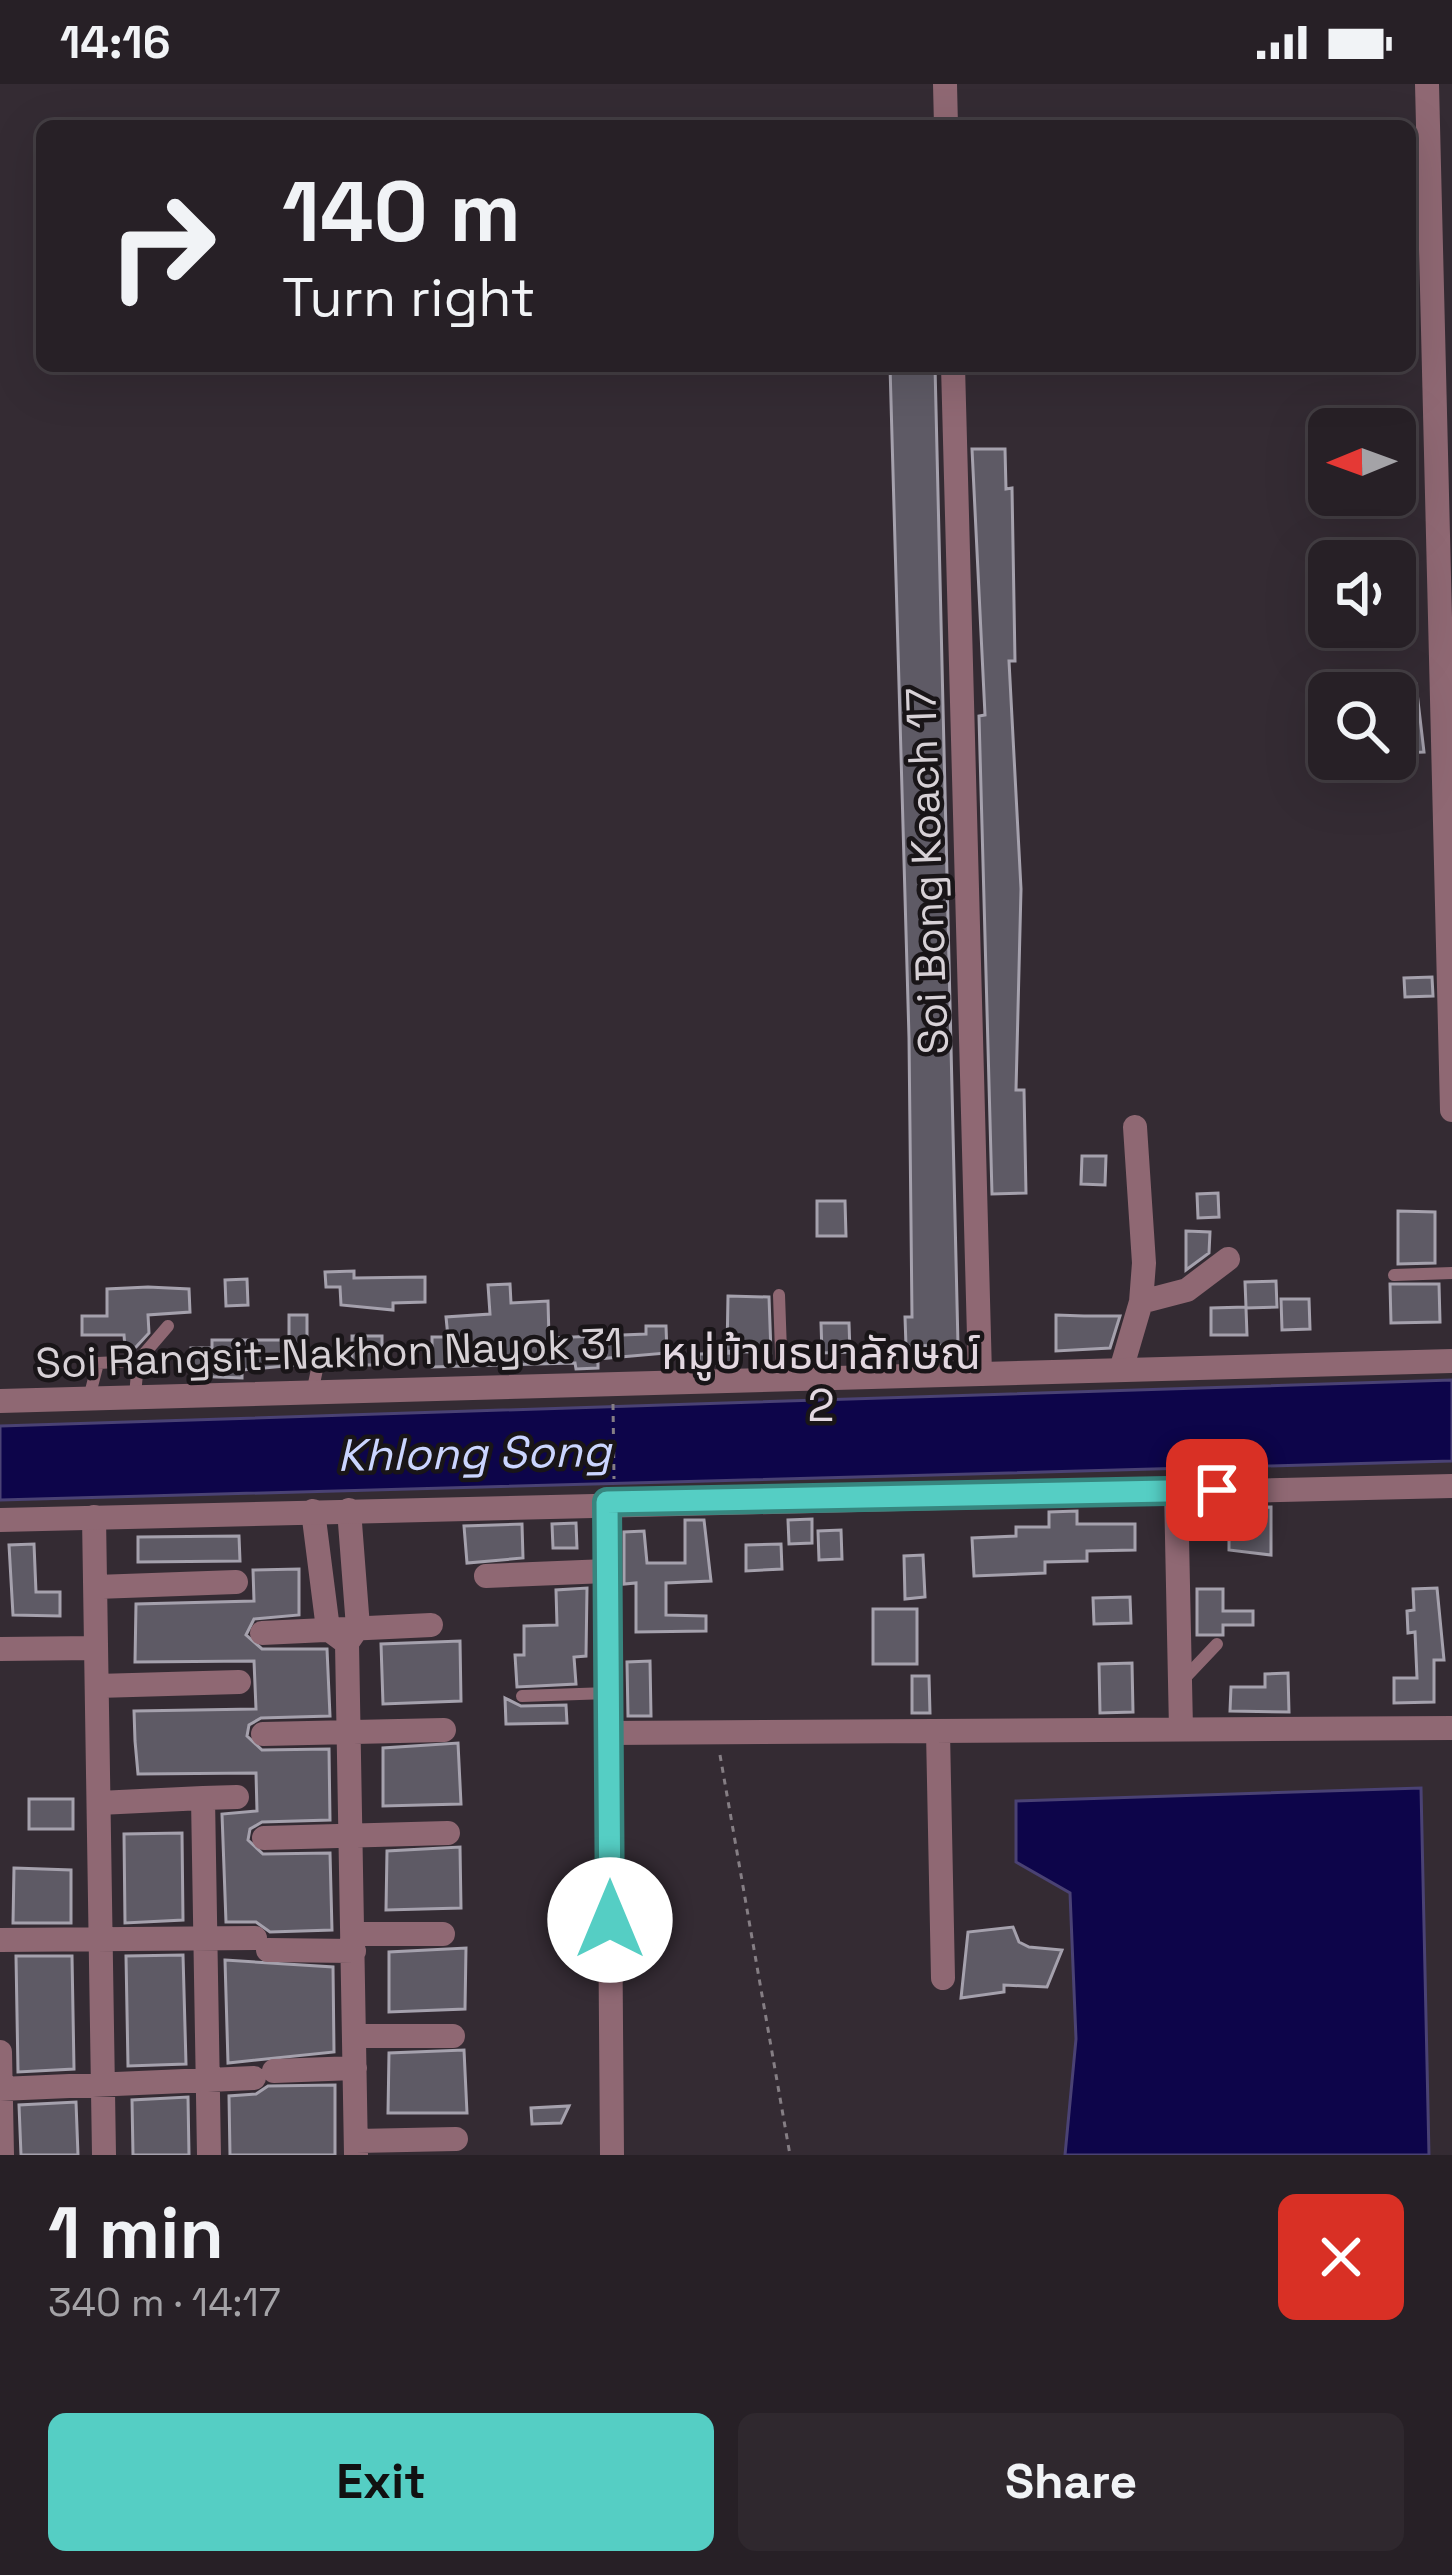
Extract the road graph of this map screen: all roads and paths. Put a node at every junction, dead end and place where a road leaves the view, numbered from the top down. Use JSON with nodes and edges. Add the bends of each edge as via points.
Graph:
{"nodes":[{"id":1,"x":945,"y":84,"type":"edge"},
{"id":2,"x":1427,"y":84,"type":"edge"},
{"id":3,"x":946,"y":120,"type":"edge"},
{"id":4,"x":952,"y":372,"type":"edge"},
{"id":5,"x":1452,"y":1110,"type":"edge"},
{"id":6,"x":1135,"y":1127,"type":"dead end"},
{"id":7,"x":1228,"y":1258,"type":"dead end"},
{"id":8,"x":1452,"y":1273,"type":"edge"},
{"id":9,"x":1394,"y":1275,"type":"dead end"},
{"id":10,"x":778,"y":1295,"type":"dead end"},
{"id":11,"x":1142,"y":1302,"type":"junction"},
{"id":12,"x":168,"y":1326,"type":"dead end"},
{"id":13,"x":341,"y":1355,"type":"dead end"},
{"id":14,"x":138,"y":1360,"type":"junction"},
{"id":15,"x":1452,"y":1361,"type":"edge"},
{"id":16,"x":1120,"y":1370,"type":"junction"},
{"id":17,"x":980,"y":1374,"type":"junction"},
{"id":18,"x":782,"y":1380,"type":"junction"},
{"id":19,"x":312,"y":1393,"type":"junction"},
{"id":20,"x":135,"y":1398,"type":"junction"},
{"id":21,"x":89,"y":1399,"type":"junction"},
{"id":22,"x":0,"y":1401,"type":"edge"},
{"id":23,"x":614,"y":1401,"type":"dead end"},
{"id":24,"x":1452,"y":1486,"type":"edge"},
{"id":25,"x":1176,"y":1490,"type":"junction"},
{"id":26,"x":611,"y":1496,"type":"junction"},
{"id":27,"x":349,"y":1510,"type":"junction"},
{"id":28,"x":313,"y":1511,"type":"junction"},
{"id":29,"x":94,"y":1517,"type":"junction"},
{"id":30,"x":0,"y":1520,"type":"edge"},
{"id":31,"x":608,"y":1571,"type":"junction"},
{"id":32,"x":486,"y":1576,"type":"dead end"},
{"id":33,"x":236,"y":1582,"type":"dead end"},
{"id":34,"x":96,"y":1587,"type":"junction"},
{"id":35,"x":431,"y":1625,"type":"dead end"},
{"id":36,"x":262,"y":1633,"type":"dead end"},
{"id":37,"x":344,"y":1633,"type":"junction"},
{"id":38,"x":1217,"y":1644,"type":"dead end"},
{"id":39,"x":96,"y":1648,"type":"junction"},
{"id":40,"x":0,"y":1649,"type":"edge"},
{"id":41,"x":239,"y":1682,"type":"dead end"},
{"id":42,"x":1179,"y":1684,"type":"junction"},
{"id":43,"x":97,"y":1686,"type":"junction"},
{"id":44,"x":608,"y":1693,"type":"junction"},
{"id":45,"x":522,"y":1696,"type":"dead end"},
{"id":46,"x":1452,"y":1728,"type":"edge"},
{"id":47,"x":351,"y":1730,"type":"junction"},
{"id":48,"x":445,"y":1730,"type":"dead end"},
{"id":49,"x":1180,"y":1730,"type":"junction"},
{"id":50,"x":608,"y":1732,"type":"junction"},
{"id":51,"x":716,"y":1732,"type":"junction"},
{"id":52,"x":938,"y":1732,"type":"junction"},
{"id":53,"x":263,"y":1734,"type":"dead end"},
{"id":54,"x":237,"y":1797,"type":"dead end"},
{"id":55,"x":203,"y":1798,"type":"junction"},
{"id":56,"x":99,"y":1803,"type":"junction"},
{"id":57,"x":448,"y":1833,"type":"dead end"},
{"id":58,"x":352,"y":1835,"type":"junction"},
{"id":59,"x":264,"y":1838,"type":"dead end"},
{"id":60,"x":443,"y":1934,"type":"dead end"},
{"id":61,"x":101,"y":1939,"type":"junction"},
{"id":62,"x":206,"y":1939,"type":"junction"},
{"id":63,"x":0,"y":1940,"type":"edge"},
{"id":64,"x":354,"y":1942,"type":"junction"},
{"id":65,"x":943,"y":1978,"type":"dead end"},
{"id":66,"x":355,"y":2036,"type":"junction"},
{"id":67,"x":453,"y":2036,"type":"dead end"},
{"id":68,"x":0,"y":2052,"type":"edge"},
{"id":69,"x":355,"y":2068,"type":"junction"},
{"id":70,"x":208,"y":2080,"type":"junction"},
{"id":71,"x":103,"y":2084,"type":"junction"},
{"id":72,"x":0,"y":2089,"type":"edge"},
{"id":73,"x":456,"y":2139,"type":"dead end"},
{"id":74,"x":356,"y":2148,"type":"edge"},
{"id":75,"x":2,"y":2155,"type":"edge"},
{"id":76,"x":104,"y":2155,"type":"edge"},
{"id":77,"x":209,"y":2155,"type":"edge"},
{"id":78,"x":612,"y":2155,"type":"edge"},
{"id":79,"x":790,"y":2155,"type":"edge"}],
"edges":[{"from":1,"to":3,"type":"street"},
{"from":2,"to":5,"type":"street"},
{"from":4,"to":17,"type":"street","name":"Soi Bong Koach 17"},
{"from":6,"to":11,"type":"street"},
{"from":7,"to":11,"type":"street","via":[[1186,1290]]},
{"from":8,"to":9,"type":"lane"},
{"from":10,"to":18,"type":"lane"},
{"from":11,"to":16,"type":"street"},
{"from":12,"to":14,"type":"lane"},
{"from":13,"to":19,"type":"lane","via":[[319,1360]]},
{"from":14,"to":20,"type":"lane"},
{"from":14,"to":21,"type":"lane","via":[[98,1363]]},
{"from":15,"to":16,"type":"street","name":"Soi Rangsit-Nakhon Nayok 31"},
{"from":16,"to":17,"type":"street","name":"Soi Rangsit-Nakhon Nayok 31"},
{"from":17,"to":18,"type":"street","name":"Soi Rangsit-Nakhon Nayok 31"},
{"from":18,"to":19,"type":"street","name":"Soi Rangsit-Nakhon Nayok 31"},
{"from":19,"to":20,"type":"street","name":"Soi Rangsit-Nakhon Nayok 31"},
{"from":20,"to":21,"type":"street","name":"Soi Rangsit-Nakhon Nayok 31"},
{"from":21,"to":22,"type":"street","name":"Soi Rangsit-Nakhon Nayok 31"},
{"from":23,"to":26,"type":"path"},
{"from":24,"to":25,"type":"street"},
{"from":25,"to":26,"type":"street"},
{"from":25,"to":42,"type":"street"},
{"from":26,"to":27,"type":"street"},
{"from":26,"to":31,"type":"street"},
{"from":27,"to":28,"type":"street"},
{"from":27,"to":37,"type":"street"},
{"from":28,"to":29,"type":"street"},
{"from":28,"to":37,"type":"street"},
{"from":29,"to":30,"type":"street"},
{"from":29,"to":34,"type":"street"},
{"from":31,"to":32,"type":"street"},
{"from":31,"to":44,"type":"street"},
{"from":33,"to":34,"type":"street"},
{"from":34,"to":39,"type":"street"},
{"from":35,"to":37,"type":"street"},
{"from":36,"to":37,"type":"street"},
{"from":37,"to":47,"type":"street"},
{"from":38,"to":42,"type":"lane"},
{"from":39,"to":40,"type":"street"},
{"from":39,"to":43,"type":"street"},
{"from":41,"to":43,"type":"street"},
{"from":42,"to":49,"type":"street"},
{"from":43,"to":56,"type":"street"},
{"from":44,"to":45,"type":"lane"},
{"from":44,"to":50,"type":"street"},
{"from":46,"to":49,"type":"street"},
{"from":47,"to":48,"type":"street"},
{"from":47,"to":53,"type":"street"},
{"from":47,"to":58,"type":"street"},
{"from":49,"to":52,"type":"street"},
{"from":50,"to":51,"type":"street"},
{"from":50,"to":78,"type":"street"},
{"from":51,"to":52,"type":"street"},
{"from":51,"to":79,"type":"path"},
{"from":52,"to":65,"type":"street"},
{"from":54,"to":55,"type":"street"},
{"from":55,"to":56,"type":"street"},
{"from":55,"to":62,"type":"street"},
{"from":56,"to":61,"type":"street"},
{"from":57,"to":58,"type":"street"},
{"from":58,"to":59,"type":"street"},
{"from":58,"to":64,"type":"street"},
{"from":60,"to":64,"type":"street"},
{"from":61,"to":62,"type":"street"},
{"from":61,"to":63,"type":"street"},
{"from":61,"to":71,"type":"street"},
{"from":62,"to":64,"type":"street"},
{"from":62,"to":70,"type":"street"},
{"from":64,"to":66,"type":"street"},
{"from":66,"to":67,"type":"street"},
{"from":66,"to":69,"type":"street"},
{"from":68,"to":72,"type":"street"},
{"from":69,"to":70,"type":"street"},
{"from":69,"to":74,"type":"street"},
{"from":70,"to":71,"type":"street"},
{"from":70,"to":77,"type":"street"},
{"from":71,"to":72,"type":"street"},
{"from":71,"to":76,"type":"street"},
{"from":72,"to":75,"type":"street"},
{"from":73,"to":74,"type":"street"}]}
